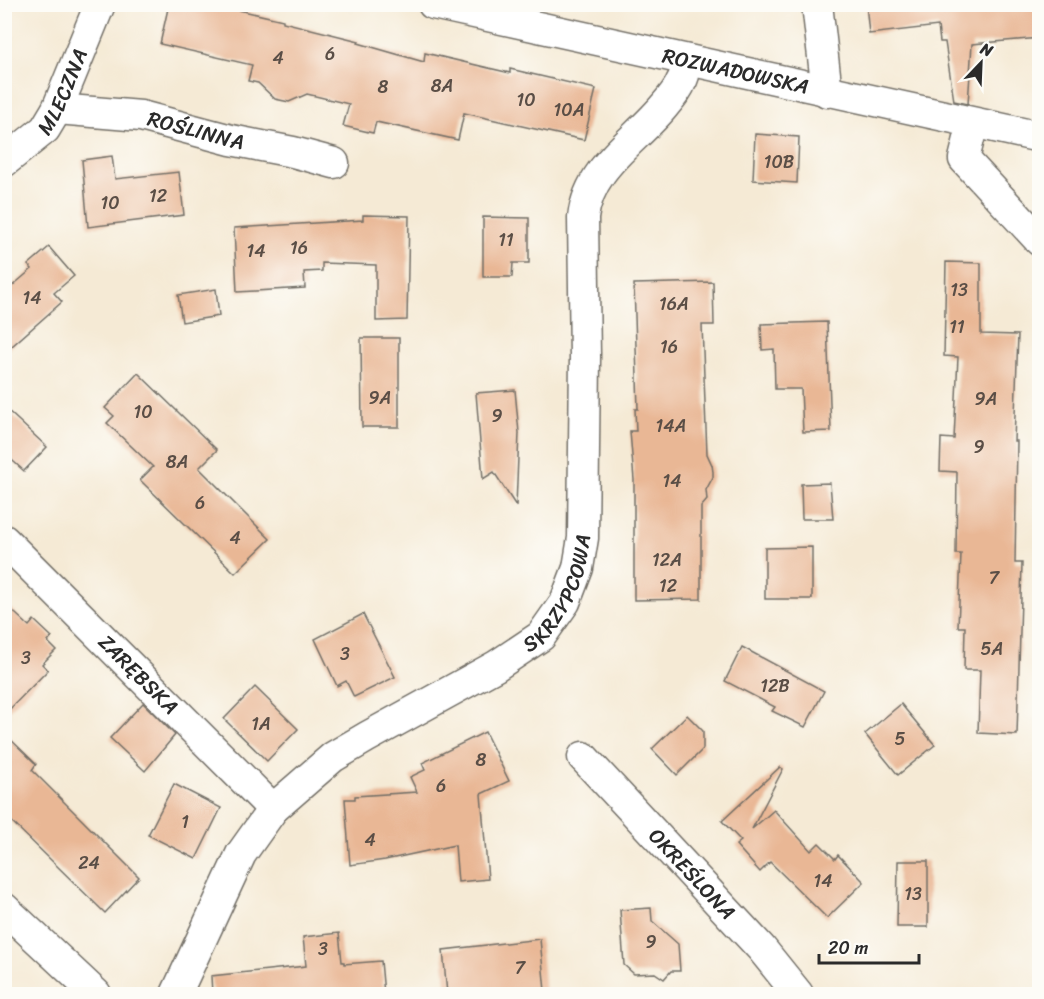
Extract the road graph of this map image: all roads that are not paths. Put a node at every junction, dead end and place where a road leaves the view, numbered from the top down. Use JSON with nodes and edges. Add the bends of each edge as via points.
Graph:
{"nodes":[{"id":1,"x":100,"y":4,"type":"edge"},
{"id":2,"x":433,"y":4,"type":"edge"},
{"id":3,"x":817,"y":4,"type":"edge"},
{"id":4,"x":687,"y":60,"type":"junction"},
{"id":5,"x":827,"y":92,"type":"junction"},
{"id":6,"x":57,"y":109,"type":"junction"},
{"id":7,"x":973,"y":123,"type":"junction"},
{"id":8,"x":1040,"y":137,"type":"edge"},
{"id":9,"x":4,"y":162,"type":"edge"},
{"id":10,"x":334,"y":163,"type":"dead end"},
{"id":11,"x":1040,"y":242,"type":"edge"},
{"id":12,"x":4,"y":540,"type":"edge"},
{"id":13,"x":583,"y":757,"type":"dead end"},
{"id":14,"x":273,"y":809,"type":"junction"},
{"id":15,"x":4,"y":908,"type":"edge"},
{"id":16,"x":794,"y":993,"type":"edge"},
{"id":17,"x":96,"y":994,"type":"edge"},
{"id":18,"x":176,"y":994,"type":"edge"}],
"edges":[{"from":1,"to":6,"type":"street","name":"MLECZNA"},
{"from":2,"to":4,"type":"street","name":"ROZWADOWSKA"},
{"from":3,"to":5,"type":"street"},
{"from":4,"to":5,"type":"street","name":"ROZWADOWSKA"},
{"from":4,"to":14,"type":"street","name":"SKRZYPCOWA","via":[[682,82],[669,101],[609,162],[585,204],[583,538],[578,568],[565,602],[541,636],[496,666],[333,757]]},
{"from":5,"to":7,"type":"street","name":"ROZWADOWSKA"},
{"from":6,"to":9,"type":"street","name":"MLECZNA","via":[[45,129]]},
{"from":6,"to":10,"type":"street","name":"ROŚLINNA","via":[[141,116]]},
{"from":7,"to":8,"type":"street","name":"ROZWADOWSKA"},
{"from":7,"to":11,"type":"street","via":[[964,159]]},
{"from":12,"to":14,"type":"street","name":"ZARĘBSKA"},
{"from":13,"to":16,"type":"street","name":"OKREŚLONA","via":[[761,948]]},
{"from":14,"to":18,"type":"street","name":"SKRZYPCOWA","via":[[241,854]]},
{"from":15,"to":17,"type":"street"}]}
